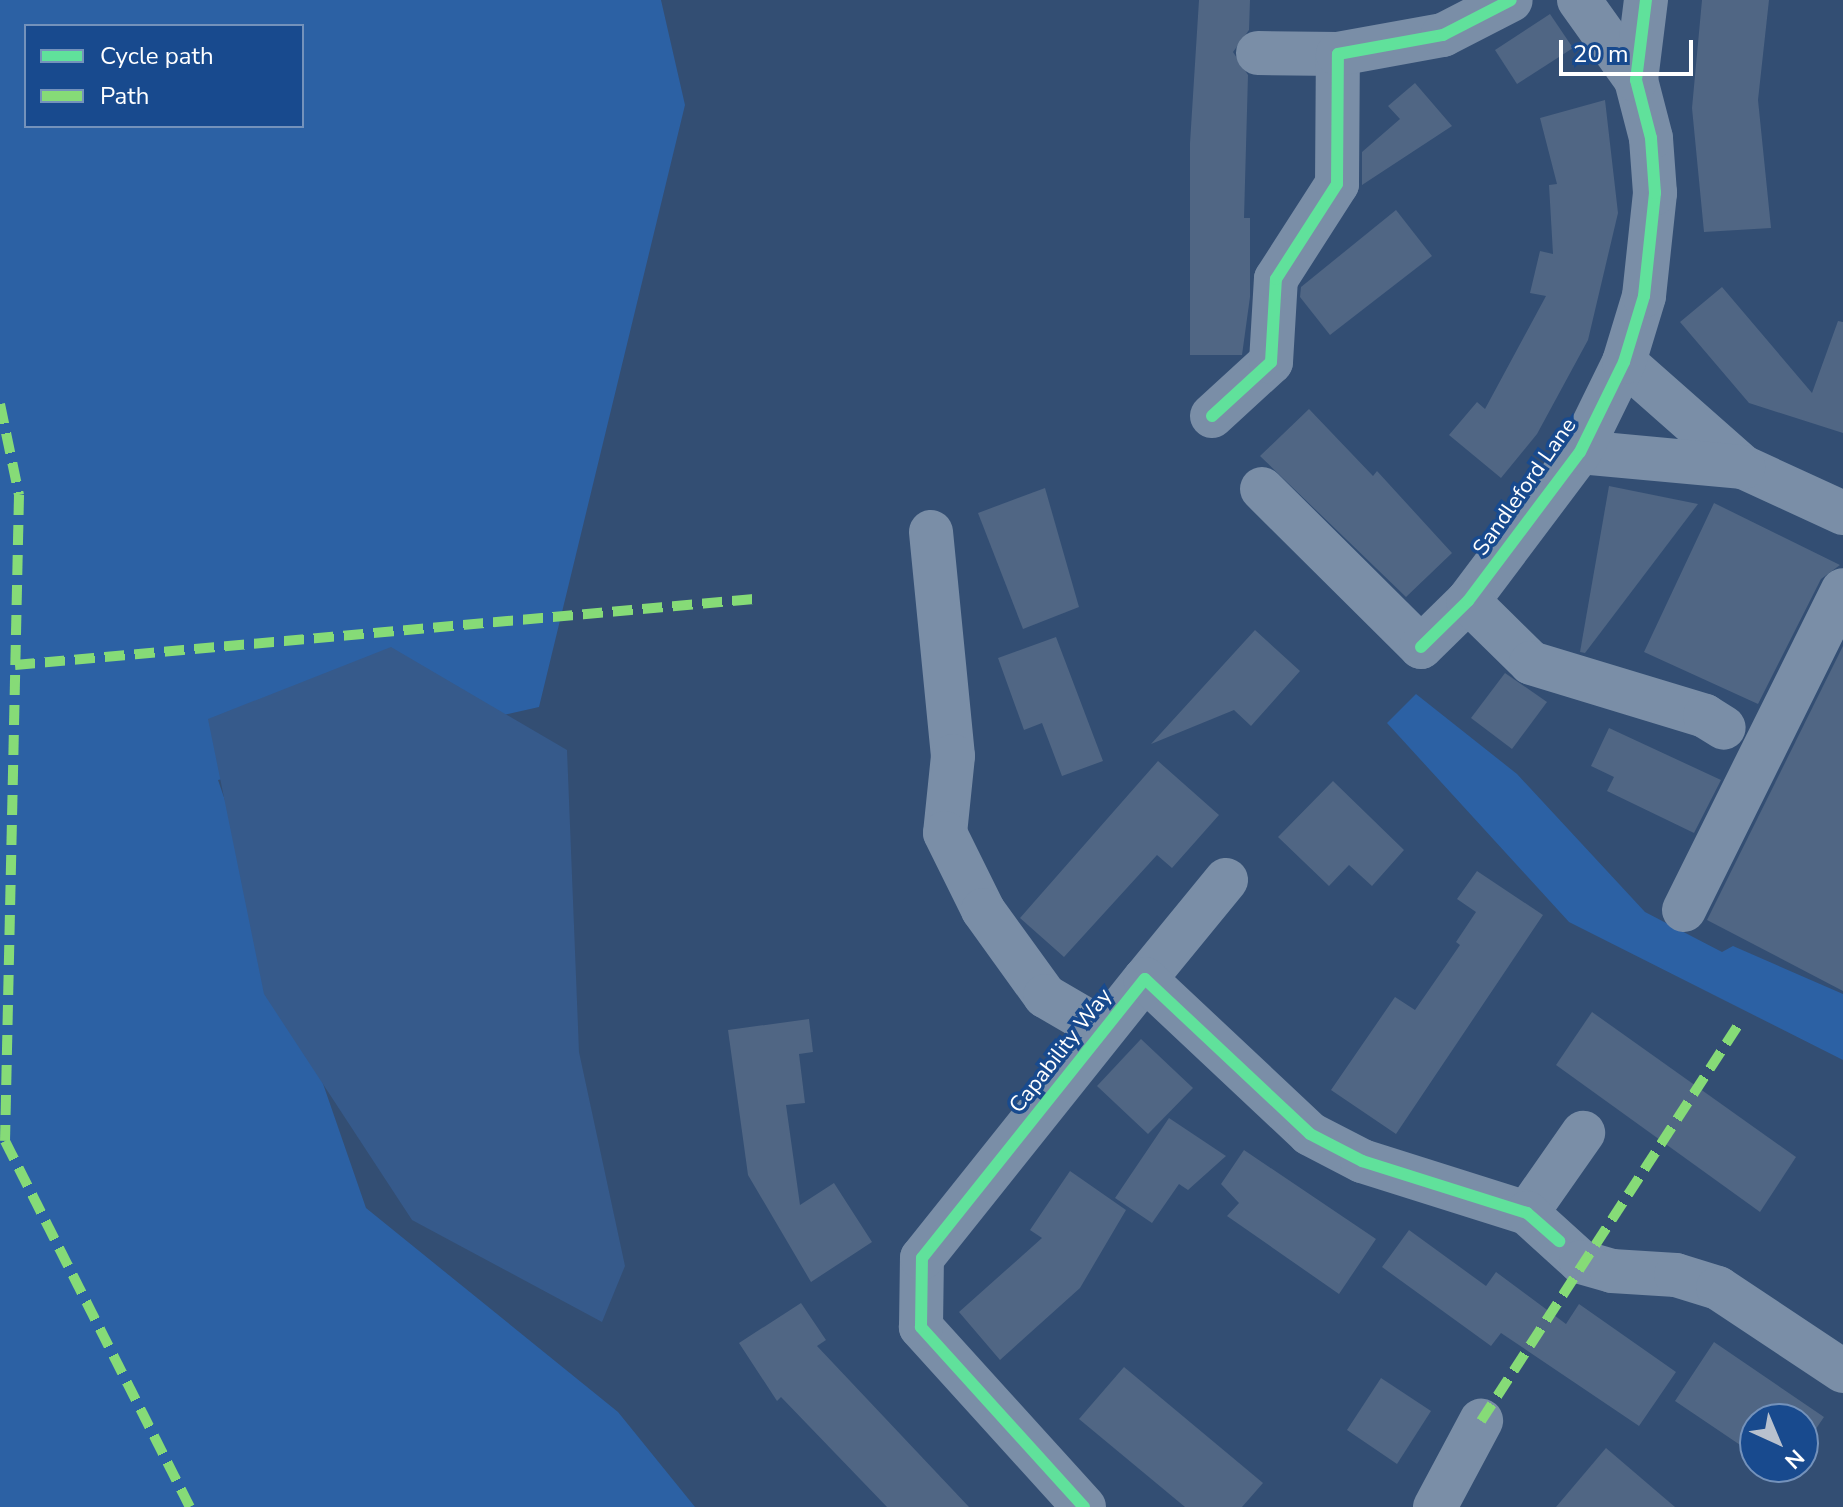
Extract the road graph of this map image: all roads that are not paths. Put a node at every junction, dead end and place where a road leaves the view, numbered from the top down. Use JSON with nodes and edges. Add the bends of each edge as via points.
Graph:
{"nodes":[{"id":1,"x":1511,"y":0,"type":"edge"},
{"id":2,"x":1579,"y":0,"type":"edge"},
{"id":3,"x":1646,"y":0,"type":"edge"},
{"id":4,"x":1258,"y":53,"type":"dead end"},
{"id":5,"x":1338,"y":54,"type":"junction"},
{"id":6,"x":1636,"y":80,"type":"junction"},
{"id":7,"x":1624,"y":362,"type":"junction"},
{"id":8,"x":1212,"y":416,"type":"dead end"},
{"id":9,"x":1580,"y":452,"type":"junction"},
{"id":10,"x":1743,"y":467,"type":"junction"},
{"id":11,"x":1262,"y":489,"type":"dead end"},
{"id":12,"x":1843,"y":513,"type":"edge"},
{"id":13,"x":931,"y":532,"type":"dead end"},
{"id":14,"x":1843,"y":590,"type":"edge"},
{"id":15,"x":1468,"y":601,"type":"junction"},
{"id":16,"x":1724,"y":728,"type":"dead end"},
{"id":17,"x":1226,"y":880,"type":"dead end"},
{"id":18,"x":1684,"y":910,"type":"dead end"},
{"id":19,"x":1145,"y":979,"type":"junction"},
{"id":20,"x":1100,"y":1028,"type":"junction"},
{"id":21,"x":1583,"y":1133,"type":"dead end"},
{"id":22,"x":1543,"y":1227,"type":"junction"},
{"id":23,"x":1843,"y":1371,"type":"edge"},
{"id":24,"x":1481,"y":1421,"type":"dead end"},
{"id":25,"x":1447,"y":1503,"type":"edge"},
{"id":26,"x":1084,"y":1507,"type":"edge"}],
"edges":[{"from":1,"to":5,"type":"street","via":[[1443,35]]},
{"from":2,"to":6,"type":"street","name":"Sandleford Lane"},
{"from":3,"to":6,"type":"street","name":"Sandleford Lane"},
{"from":4,"to":5,"type":"street"},
{"from":5,"to":8,"type":"street","via":[[1337,184],[1276,279],[1271,362]]},
{"from":6,"to":7,"type":"street","name":"Sandleford Lane","via":[[1651,138],[1655,193],[1644,296]]},
{"from":7,"to":9,"type":"street","name":"Sandleford Lane"},
{"from":7,"to":10,"type":"street","name":"Sandleford Lane"},
{"from":9,"to":10,"type":"street","name":"Sandleford Lane"},
{"from":9,"to":15,"type":"street","name":"Sandleford Lane"},
{"from":10,"to":12,"type":"street","name":"Sandleford Lane"},
{"from":11,"to":15,"type":"street","name":"Sandleford Lane","via":[[1421,647]]},
{"from":13,"to":20,"type":"street","via":[[953,756],[945,833],[983,910],[1045,996]]},
{"from":14,"to":18,"type":"street"},
{"from":15,"to":16,"type":"street","via":[[1531,663],[1692,711]]},
{"from":17,"to":19,"type":"street","name":"Capability Way"},
{"from":19,"to":20,"type":"street","name":"Capability Way"},
{"from":19,"to":22,"type":"street","via":[[1310,1134],[1362,1161]]},
{"from":20,"to":26,"type":"street","name":"Capability Way","via":[[922,1258],[919,1287],[921,1327]]},
{"from":21,"to":22,"type":"street"},
{"from":22,"to":23,"type":"street","via":[[1581,1262],[1612,1271],[1676,1275],[1718,1288]]},
{"from":24,"to":25,"type":"street"}]}
